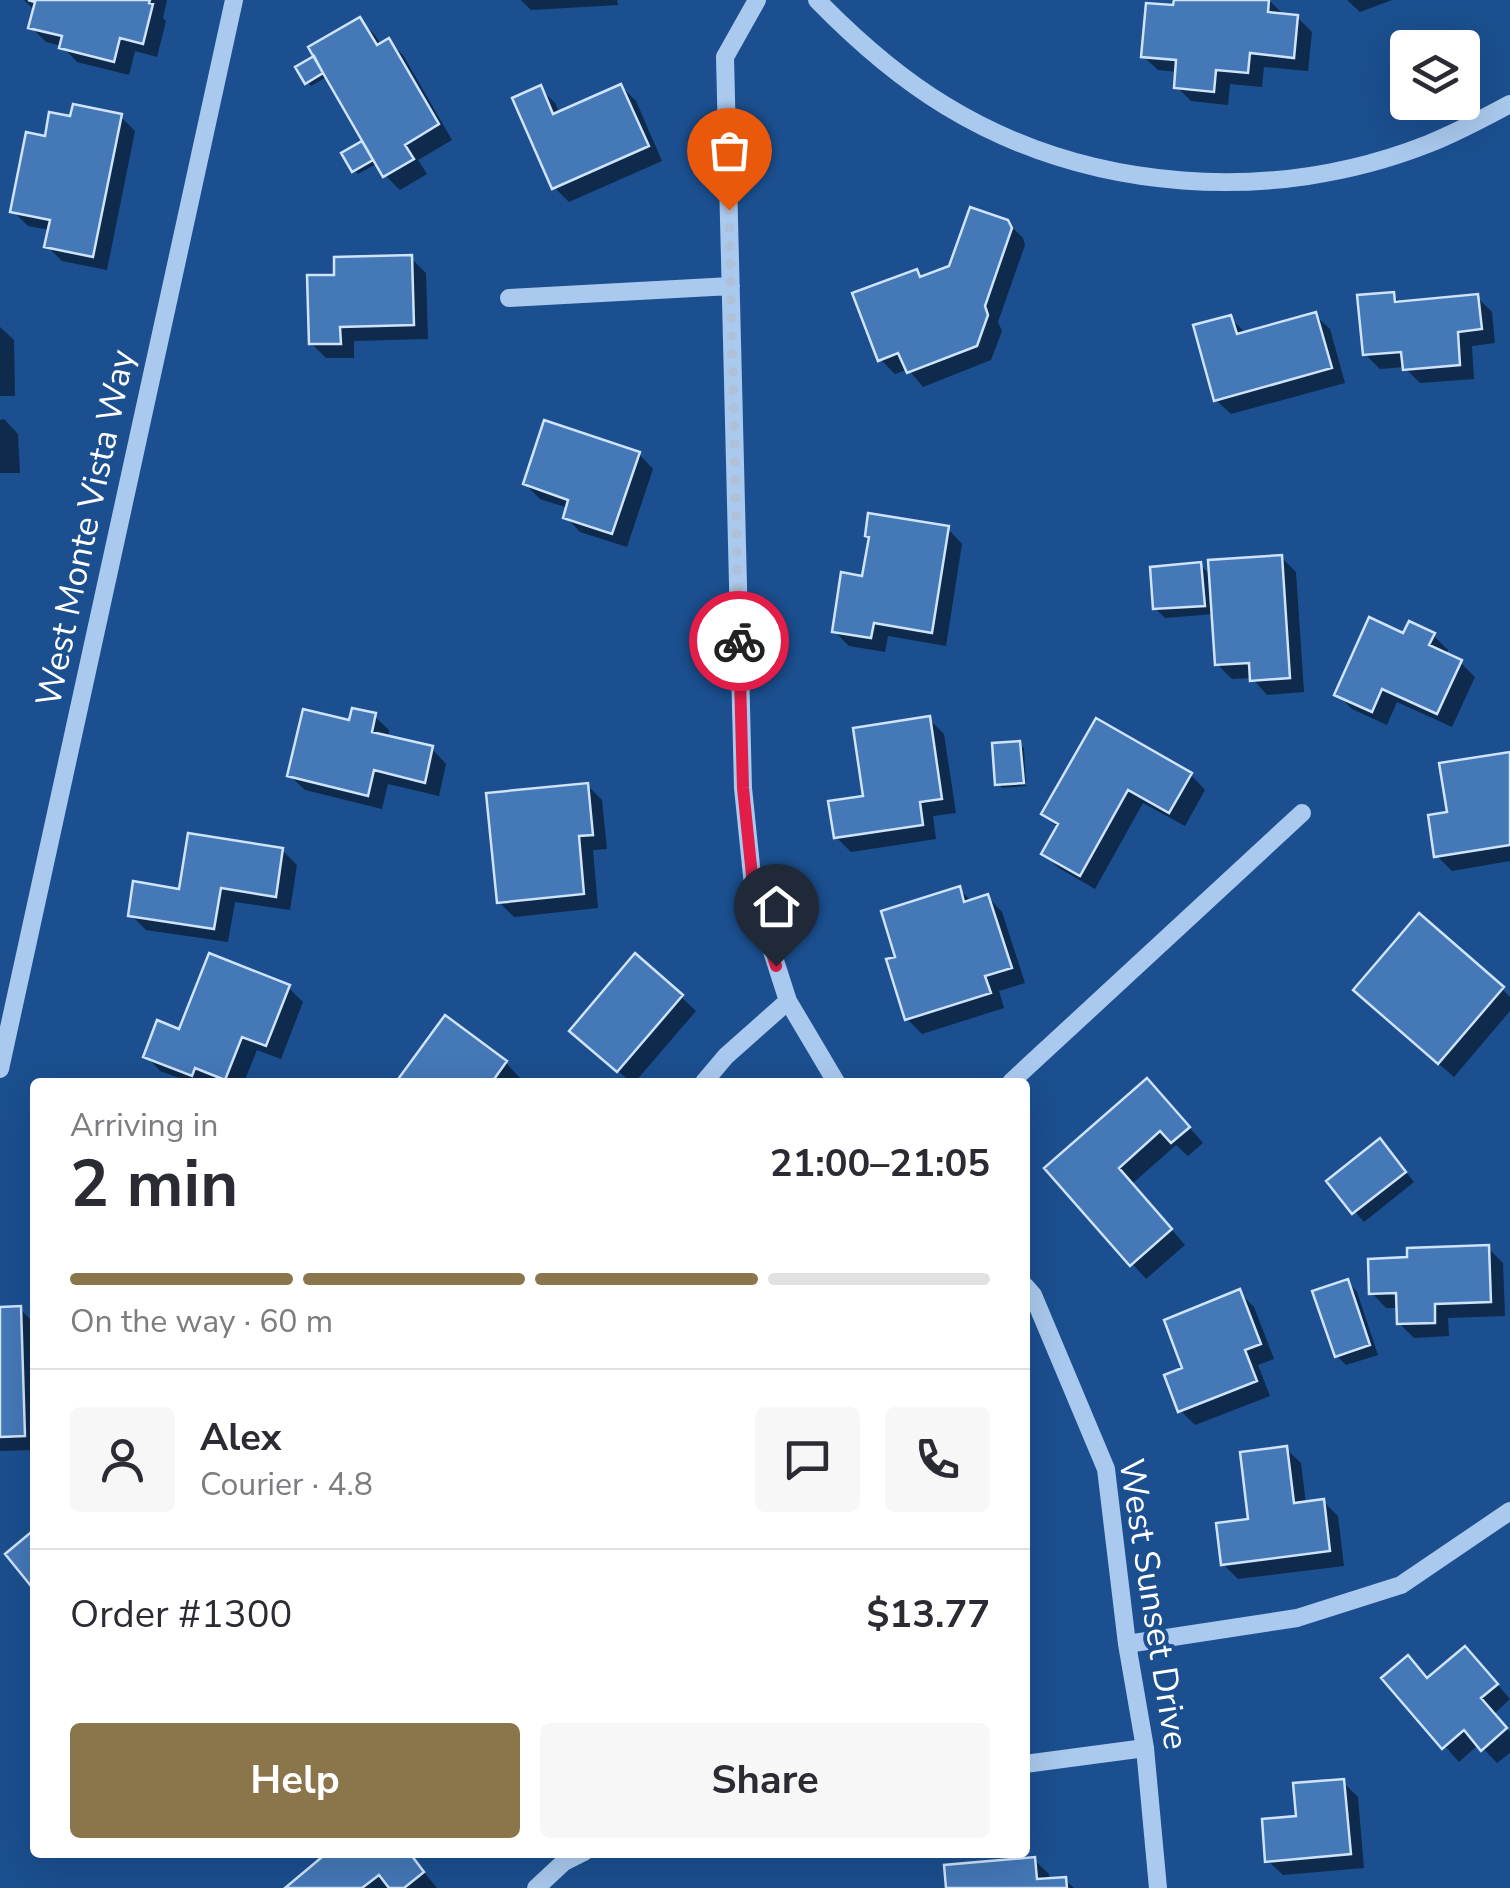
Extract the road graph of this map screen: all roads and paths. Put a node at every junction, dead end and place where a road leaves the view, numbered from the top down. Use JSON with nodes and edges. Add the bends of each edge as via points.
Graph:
{"nodes":[{"id":1,"x":234,"y":0,"type":"edge"},
{"id":2,"x":757,"y":0,"type":"edge"},
{"id":3,"x":817,"y":0,"type":"edge"},
{"id":4,"x":1510,"y":104,"type":"edge"},
{"id":5,"x":731,"y":286,"type":"junction"},
{"id":6,"x":508,"y":298,"type":"dead end"},
{"id":7,"x":1302,"y":814,"type":"dead end"},
{"id":8,"x":788,"y":1001,"type":"junction"},
{"id":9,"x":0,"y":1070,"type":"edge"},
{"id":10,"x":707,"y":1078,"type":"edge"},
{"id":11,"x":834,"y":1078,"type":"edge"},
{"id":12,"x":1015,"y":1078,"type":"edge"},
{"id":13,"x":1030,"y":1291,"type":"edge"},
{"id":14,"x":1510,"y":1511,"type":"edge"},
{"id":15,"x":1127,"y":1644,"type":"junction"},
{"id":16,"x":1144,"y":1748,"type":"junction"},
{"id":17,"x":1030,"y":1763,"type":"edge"},
{"id":18,"x":572,"y":1858,"type":"edge"},
{"id":19,"x":536,"y":1888,"type":"edge"},
{"id":20,"x":1158,"y":1888,"type":"edge"}],
"edges":[{"from":1,"to":9,"type":"street","name":"West Monte Vista Way"},
{"from":2,"to":5,"type":"street","via":[[726,58]]},
{"from":3,"to":4,"type":"street","via":[[895,71],[946,106],[1002,135],[1121,173],[1184,181],[1308,177],[1429,144]]},
{"from":5,"to":6,"type":"street"},
{"from":5,"to":8,"type":"street","via":[[743,788],[754,895]]},
{"from":7,"to":12,"type":"street"},
{"from":8,"to":10,"type":"street"},
{"from":8,"to":11,"type":"street"},
{"from":13,"to":15,"type":"street","name":"West Sunset Drive","via":[[1106,1469]]},
{"from":14,"to":15,"type":"street","via":[[1402,1585],[1296,1618]]},
{"from":15,"to":16,"type":"street","name":"West Sunset Drive"},
{"from":16,"to":17,"type":"street"},
{"from":16,"to":20,"type":"street","name":"West Sunset Drive"},
{"from":18,"to":19,"type":"street"}]}
